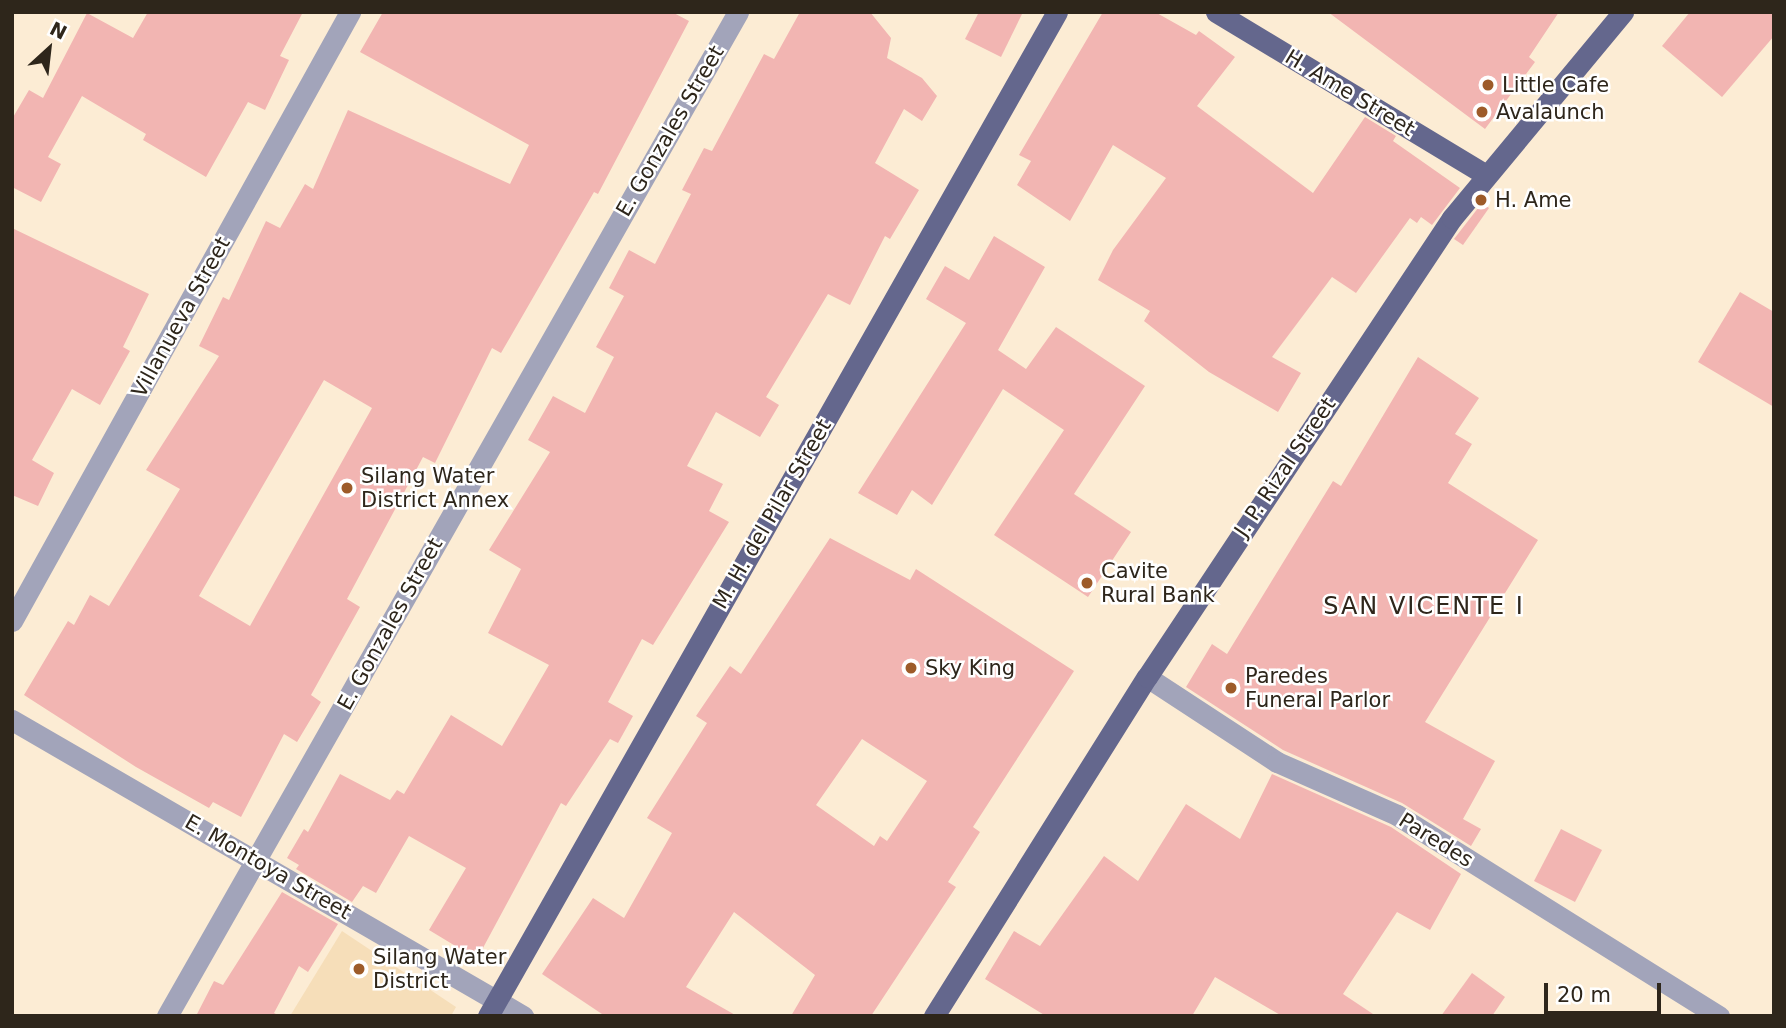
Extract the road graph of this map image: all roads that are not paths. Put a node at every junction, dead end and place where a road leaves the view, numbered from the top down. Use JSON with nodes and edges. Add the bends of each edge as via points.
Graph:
{"nodes":[{"id":1,"x":350,"y":12,"type":"edge"},
{"id":2,"x":738,"y":12,"type":"edge"},
{"id":3,"x":1057,"y":12,"type":"edge"},
{"id":4,"x":1216,"y":12,"type":"edge"},
{"id":5,"x":1623,"y":12,"type":"edge"},
{"id":6,"x":1485,"y":174,"type":"junction"},
{"id":7,"x":12,"y":621,"type":"edge"},
{"id":8,"x":1147,"y":677,"type":"junction"},
{"id":9,"x":12,"y":720,"type":"edge"},
{"id":10,"x":257,"y":860,"type":"junction"},
{"id":11,"x":492,"y":1008,"type":"edge"},
{"id":12,"x":167,"y":1016,"type":"edge"},
{"id":13,"x":523,"y":1016,"type":"edge"},
{"id":14,"x":934,"y":1016,"type":"edge"},
{"id":15,"x":1719,"y":1016,"type":"edge"}],
"edges":[{"from":1,"to":7,"type":"street","name":"Villanueva Street"},
{"from":2,"to":10,"type":"street","name":"E. Gonzales Street"},
{"from":3,"to":11,"type":"main road","name":"M. H. del Pilar Street"},
{"from":4,"to":6,"type":"main road","name":"H. Ame Street"},
{"from":5,"to":6,"type":"main road","name":"J. P. Rizal Street"},
{"from":6,"to":8,"type":"main road","name":"J. P. Rizal Street"},
{"from":8,"to":14,"type":"main road","name":"J. P. Rizal Street"},
{"from":8,"to":15,"type":"street","name":"Paredes","via":[[1278,762],[1396,815]]},
{"from":9,"to":10,"type":"street","name":"E. Montoya Street"},
{"from":10,"to":11,"type":"street","name":"E. Montoya Street"},
{"from":10,"to":12,"type":"street","name":"E. Gonzales Street"},
{"from":11,"to":13,"type":"street","name":"E. Montoya Street"}]}
